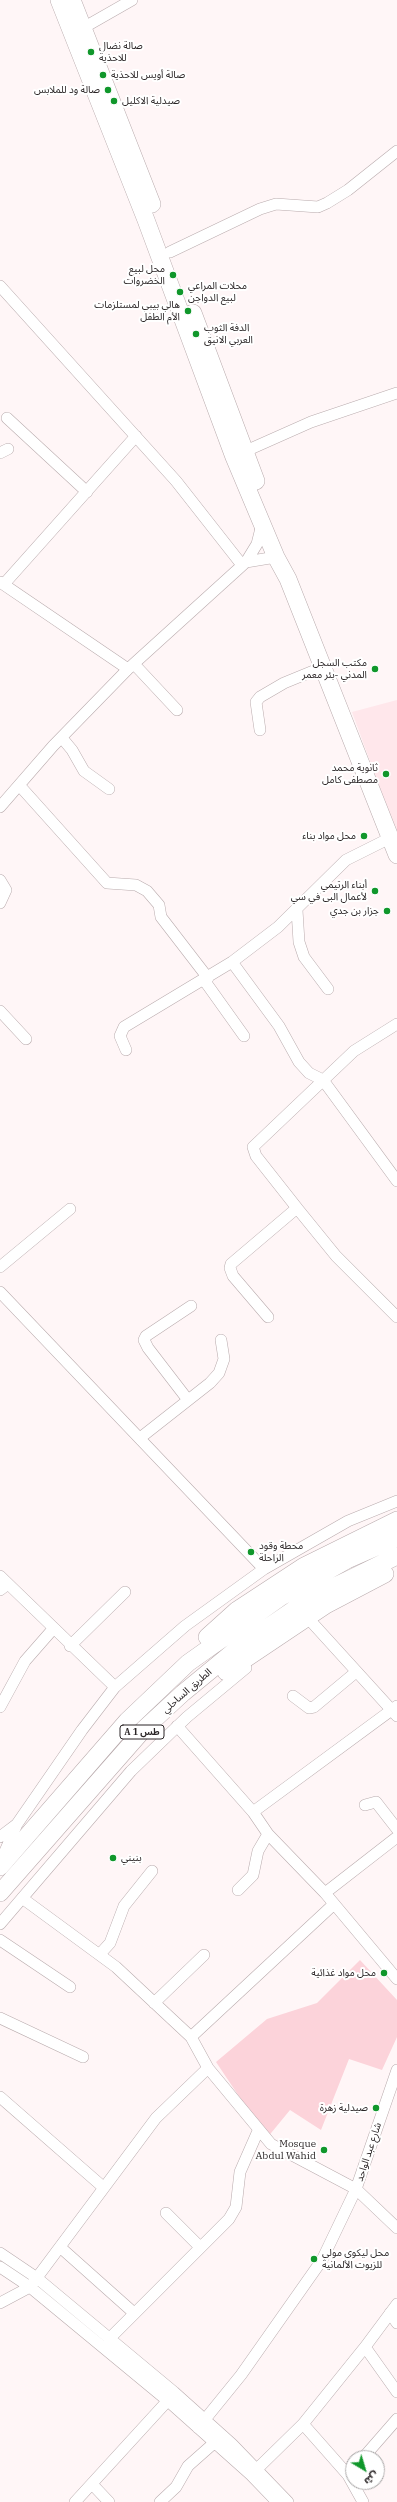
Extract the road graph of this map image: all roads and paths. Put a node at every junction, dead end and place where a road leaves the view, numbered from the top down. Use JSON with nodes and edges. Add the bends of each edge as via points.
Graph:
{"nodes":[{"id":1,"x":59,"y":0,"type":"edge"},
{"id":2,"x":72,"y":0,"type":"edge"},
{"id":3,"x":132,"y":0,"type":"edge"},
{"id":4,"x":83,"y":28,"type":"junction"},
{"id":5,"x":397,"y":151,"type":"edge"},
{"id":6,"x":170,"y":252,"type":"junction"},
{"id":7,"x":0,"y":286,"type":"edge"},
{"id":8,"x":204,"y":359,"type":"junction"},
{"id":9,"x":396,"y":395,"type":"edge"},
{"id":10,"x":8,"y":418,"type":"dead end"},
{"id":11,"x":136,"y":436,"type":"junction"},
{"id":12,"x":239,"y":454,"type":"junction"},
{"id":13,"x":87,"y":492,"type":"junction"},
{"id":14,"x":262,"y":524,"type":"junction"},
{"id":15,"x":276,"y":558,"type":"junction"},
{"id":16,"x":244,"y":563,"type":"junction"},
{"id":17,"x":288,"y":579,"type":"junction"},
{"id":18,"x":2,"y":583,"type":"edge"},
{"id":19,"x":131,"y":666,"type":"junction"},
{"id":20,"x":323,"y":667,"type":"junction"},
{"id":21,"x":177,"y":710,"type":"dead end"},
{"id":22,"x":260,"y":730,"type":"dead end"},
{"id":23,"x":62,"y":738,"type":"junction"},
{"id":24,"x":19,"y":785,"type":"junction"},
{"id":25,"x":109,"y":789,"type":"dead end"},
{"id":26,"x":0,"y":807,"type":"edge"},
{"id":27,"x":390,"y":838,"type":"junction"},
{"id":28,"x":397,"y":855,"type":"edge"},
{"id":29,"x":0,"y":880,"type":"edge"},
{"id":30,"x":0,"y":903,"type":"edge"},
{"id":31,"x":297,"y":910,"type":"junction"},
{"id":32,"x":232,"y":962,"type":"junction"},
{"id":33,"x":206,"y":979,"type":"junction"},
{"id":34,"x":328,"y":989,"type":"dead end"},
{"id":35,"x":0,"y":1011,"type":"edge"},
{"id":36,"x":397,"y":1024,"type":"edge"},
{"id":37,"x":244,"y":1036,"type":"dead end"},
{"id":38,"x":26,"y":1039,"type":"dead end"},
{"id":39,"x":126,"y":1050,"type":"dead end"},
{"id":40,"x":322,"y":1080,"type":"junction"},
{"id":41,"x":397,"y":1181,"type":"edge"},
{"id":42,"x":297,"y":1208,"type":"junction"},
{"id":43,"x":70,"y":1209,"type":"dead end"},
{"id":44,"x":0,"y":1267,"type":"edge"},
{"id":45,"x":0,"y":1292,"type":"edge"},
{"id":46,"x":191,"y":1306,"type":"dead end"},
{"id":47,"x":268,"y":1317,"type":"dead end"},
{"id":48,"x":397,"y":1317,"type":"edge"},
{"id":49,"x":221,"y":1340,"type":"dead end"},
{"id":50,"x":188,"y":1400,"type":"junction"},
{"id":51,"x":140,"y":1438,"type":"junction"},
{"id":52,"x":397,"y":1501,"type":"edge"},
{"id":53,"x":397,"y":1520,"type":"edge"},
{"id":54,"x":397,"y":1538,"type":"edge"},
{"id":55,"x":397,"y":1556,"type":"edge"},
{"id":56,"x":264,"y":1569,"type":"junction"},
{"id":57,"x":397,"y":1569,"type":"edge"},
{"id":58,"x":0,"y":1576,"type":"edge"},
{"id":59,"x":4,"y":1587,"type":"edge"},
{"id":60,"x":124,"y":1592,"type":"dead end"},
{"id":61,"x":305,"y":1592,"type":"junction"},
{"id":62,"x":309,"y":1619,"type":"junction"},
{"id":63,"x":53,"y":1629,"type":"junction"},
{"id":64,"x":70,"y":1646,"type":"junction"},
{"id":65,"x":188,"y":1663,"type":"junction"},
{"id":66,"x":356,"y":1672,"type":"junction"},
{"id":67,"x":115,"y":1687,"type":"junction"},
{"id":68,"x":293,"y":1696,"type":"dead end"},
{"id":69,"x":0,"y":1707,"type":"edge"},
{"id":70,"x":395,"y":1711,"type":"edge"},
{"id":71,"x":177,"y":1726,"type":"junction"},
{"id":72,"x":144,"y":1729,"type":"junction"},
{"id":73,"x":365,"y":1805,"type":"dead end"},
{"id":74,"x":253,"y":1812,"type":"junction"},
{"id":75,"x":17,"y":1824,"type":"junction"},
{"id":76,"x":268,"y":1834,"type":"junction"},
{"id":77,"x":0,"y":1836,"type":"edge"},
{"id":78,"x":397,"y":1836,"type":"edge"},
{"id":79,"x":0,"y":1861,"type":"edge"},
{"id":80,"x":0,"y":1867,"type":"edge"},
{"id":81,"x":152,"y":1871,"type":"dead end"},
{"id":82,"x":238,"y":1890,"type":"dead end"},
{"id":83,"x":0,"y":1893,"type":"edge"},
{"id":84,"x":325,"y":1893,"type":"junction"},
{"id":85,"x":22,"y":1898,"type":"junction"},
{"id":86,"x":334,"y":1904,"type":"junction"},
{"id":87,"x":0,"y":1924,"type":"edge"},
{"id":88,"x":0,"y":1940,"type":"edge"},
{"id":89,"x":100,"y":1954,"type":"junction"},
{"id":90,"x":204,"y":1955,"type":"dead end"},
{"id":91,"x":397,"y":1979,"type":"edge"},
{"id":92,"x":70,"y":1988,"type":"dead end"},
{"id":93,"x":154,"y":2003,"type":"junction"},
{"id":94,"x":0,"y":2018,"type":"edge"},
{"id":95,"x":191,"y":2036,"type":"junction"},
{"id":96,"x":83,"y":2057,"type":"dead end"},
{"id":97,"x":208,"y":2068,"type":"junction"},
{"id":98,"x":397,"y":2070,"type":"edge"},
{"id":99,"x":0,"y":2097,"type":"edge"},
{"id":100,"x":258,"y":2131,"type":"junction"},
{"id":101,"x":103,"y":2187,"type":"junction"},
{"id":102,"x":356,"y":2189,"type":"junction"},
{"id":103,"x":166,"y":2213,"type":"dead end"},
{"id":104,"x":397,"y":2228,"type":"edge"},
{"id":105,"x":60,"y":2247,"type":"junction"},
{"id":106,"x":200,"y":2247,"type":"junction"},
{"id":107,"x":0,"y":2253,"type":"edge"},
{"id":108,"x":0,"y":2267,"type":"edge"},
{"id":109,"x":34,"y":2282,"type":"junction"},
{"id":110,"x":0,"y":2303,"type":"edge"},
{"id":111,"x":397,"y":2304,"type":"edge"},
{"id":112,"x":134,"y":2313,"type":"junction"},
{"id":113,"x":390,"y":2313,"type":"junction"},
{"id":114,"x":397,"y":2323,"type":"edge"},
{"id":115,"x":109,"y":2339,"type":"junction"},
{"id":116,"x":366,"y":2347,"type":"junction"},
{"id":117,"x":397,"y":2392,"type":"edge"},
{"id":118,"x":171,"y":2397,"type":"junction"},
{"id":119,"x":397,"y":2419,"type":"edge"},
{"id":120,"x":202,"y":2424,"type":"junction"},
{"id":121,"x":303,"y":2424,"type":"junction"},
{"id":122,"x":214,"y":2443,"type":"junction"},
{"id":123,"x":370,"y":2450,"type":"edge"},
{"id":124,"x":345,"y":2467,"type":"edge"},
{"id":125,"x":257,"y":2469,"type":"junction"},
{"id":126,"x":92,"y":2484,"type":"junction"},
{"id":127,"x":358,"y":2490,"type":"edge"},
{"id":128,"x":75,"y":2502,"type":"edge"},
{"id":129,"x":109,"y":2502,"type":"edge"},
{"id":130,"x":160,"y":2502,"type":"edge"},
{"id":131,"x":277,"y":2502,"type":"edge"},
{"id":132,"x":288,"y":2502,"type":"edge"},
{"id":133,"x":363,"y":2502,"type":"edge"}],
"edges":[{"from":1,"to":8,"type":"highway"},
{"from":2,"to":4,"type":"highway"},
{"from":3,"to":4,"type":"street"},
{"from":4,"to":6,"type":"highway"},
{"from":5,"to":6,"type":"street","via":[[348,190],[327,203],[318,206],[276,204],[260,209]]},
{"from":6,"to":8,"type":"highway"},
{"from":7,"to":11,"type":"street"},
{"from":8,"to":12,"type":"highway"},
{"from":9,"to":12,"type":"street","via":[[311,422]]},
{"from":10,"to":13,"type":"street"},
{"from":11,"to":13,"type":"street"},
{"from":11,"to":16,"type":"street"},
{"from":12,"to":14,"type":"highway"},
{"from":12,"to":17,"type":"highway","via":[[283,553]]},
{"from":13,"to":18,"type":"street"},
{"from":14,"to":15,"type":"highway"},
{"from":14,"to":16,"type":"street","via":[[257,544]]},
{"from":15,"to":16,"type":"street"},
{"from":15,"to":17,"type":"highway"},
{"from":16,"to":19,"type":"street"},
{"from":17,"to":20,"type":"highway"},
{"from":18,"to":19,"type":"street"},
{"from":19,"to":21,"type":"street"},
{"from":19,"to":23,"type":"street"},
{"from":20,"to":22,"type":"street","via":[[284,683],[260,697],[256,702]]},
{"from":20,"to":27,"type":"highway"},
{"from":23,"to":24,"type":"street"},
{"from":23,"to":25,"type":"street","via":[[84,771]]},
{"from":24,"to":26,"type":"street"},
{"from":24,"to":33,"type":"street","via":[[107,883],[136,885],[147,891],[159,905],[161,917]]},
{"from":27,"to":28,"type":"highway"},
{"from":27,"to":31,"type":"street","via":[[346,860],[320,883]]},
{"from":29,"to":30,"type":"street","via":[[6,890]]},
{"from":31,"to":32,"type":"street"},
{"from":31,"to":34,"type":"street","via":[[298,935],[304,957]]},
{"from":32,"to":33,"type":"street"},
{"from":32,"to":40,"type":"street","via":[[279,1026],[299,1062],[309,1073]]},
{"from":33,"to":37,"type":"street"},
{"from":33,"to":39,"type":"street","via":[[150,1010],[124,1028],[120,1036]]},
{"from":35,"to":38,"type":"street"},
{"from":36,"to":40,"type":"street","via":[[354,1051]]},
{"from":40,"to":41,"type":"street"},
{"from":40,"to":42,"type":"street","via":[[254,1147],[256,1156]]},
{"from":42,"to":47,"type":"street","via":[[231,1264],[233,1276]]},
{"from":42,"to":48,"type":"street","via":[[336,1256]]},
{"from":43,"to":44,"type":"street"},
{"from":45,"to":51,"type":"street"},
{"from":46,"to":50,"type":"street","via":[[144,1340]]},
{"from":49,"to":50,"type":"street","via":[[224,1359],[219,1373]]},
{"from":50,"to":51,"type":"street"},
{"from":51,"to":56,"type":"street"},
{"from":52,"to":56,"type":"street","via":[[348,1521]]},
{"from":53,"to":65,"type":"highway","via":[[332,1551],[281,1580],[237,1610],[212,1632]]},
{"from":54,"to":61,"type":"highway","name":"الطريق الساحلي","number":"A 1 طس","via":[[347,1560]]},
{"from":55,"to":61,"type":"highway","name":"الطريق الساحلي","number":"A 1 طس"},
{"from":56,"to":67,"type":"street","via":[[185,1626]]},
{"from":57,"to":62,"type":"highway","via":[[352,1590]]},
{"from":58,"to":59,"type":"street"},
{"from":59,"to":63,"type":"street"},
{"from":60,"to":64,"type":"street"},
{"from":61,"to":65,"type":"highway","name":"الطريق الساحلي","number":"A 1 طس","via":[[238,1626]]},
{"from":61,"to":72,"type":"highway","name":"الطريق الساحلي","number":"A 1 طس","via":[[183,1693]]},
{"from":62,"to":66,"type":"street"},
{"from":62,"to":71,"type":"street","via":[[240,1672]]},
{"from":62,"to":72,"type":"highway","via":[[239,1662],[170,1717]]},
{"from":63,"to":64,"type":"street"},
{"from":63,"to":69,"type":"street","via":[[25,1661]]},
{"from":64,"to":67,"type":"street"},
{"from":65,"to":80,"type":"highway","name":"الطريق الساحلي","number":"A 1 طس","via":[[127,1721]]},
{"from":66,"to":68,"type":"street","via":[[314,1707],[308,1708]]},
{"from":66,"to":70,"type":"street"},
{"from":67,"to":75,"type":"street"},
{"from":70,"to":74,"type":"street"},
{"from":71,"to":74,"type":"street"},
{"from":71,"to":85,"type":"street","via":[[131,1771]]},
{"from":72,"to":83,"type":"highway","name":"الطريق الساحلي","number":"A 1 طس"},
{"from":73,"to":78,"type":"street","via":[[376,1802]]},
{"from":74,"to":76,"type":"street"},
{"from":75,"to":77,"type":"street"},
{"from":75,"to":79,"type":"street"},
{"from":76,"to":82,"type":"street","via":[[258,1851],[253,1875]]},
{"from":76,"to":84,"type":"street"},
{"from":78,"to":84,"type":"street"},
{"from":81,"to":89,"type":"street","via":[[124,1906],[110,1943]]},
{"from":84,"to":86,"type":"street"},
{"from":85,"to":87,"type":"street"},
{"from":85,"to":89,"type":"street"},
{"from":86,"to":91,"type":"street"},
{"from":86,"to":95,"type":"street"},
{"from":88,"to":92,"type":"street"},
{"from":89,"to":93,"type":"street"},
{"from":90,"to":93,"type":"street"},
{"from":93,"to":95,"type":"street"},
{"from":94,"to":96,"type":"street"},
{"from":95,"to":97,"type":"street"},
{"from":97,"to":100,"type":"street"},
{"from":97,"to":101,"type":"street","via":[[156,2118]]},
{"from":98,"to":102,"type":"street","name":"شارع عبد الواحد"},
{"from":99,"to":101,"type":"street"},
{"from":100,"to":102,"type":"street","via":[[271,2144]]},
{"from":100,"to":106,"type":"street","via":[[240,2172],[236,2208],[229,2219]]},
{"from":101,"to":105,"type":"street"},
{"from":102,"to":104,"type":"street"},
{"from":102,"to":120,"type":"street","name":"شارع عبد الواحد","via":[[322,2260],[245,2369]]},
{"from":103,"to":106,"type":"street"},
{"from":105,"to":109,"type":"street"},
{"from":105,"to":112,"type":"street"},
{"from":106,"to":112,"type":"street"},
{"from":107,"to":109,"type":"street"},
{"from":108,"to":109,"type":"street"},
{"from":109,"to":110,"type":"street"},
{"from":109,"to":115,"type":"street"},
{"from":109,"to":118,"type":"street"},
{"from":111,"to":113,"type":"street"},
{"from":112,"to":115,"type":"street"},
{"from":113,"to":114,"type":"street"},
{"from":113,"to":116,"type":"street"},
{"from":115,"to":118,"type":"street"},
{"from":116,"to":117,"type":"street"},
{"from":116,"to":121,"type":"street"},
{"from":118,"to":120,"type":"street"},
{"from":118,"to":126,"type":"street"},
{"from":119,"to":123,"type":"street"},
{"from":120,"to":122,"type":"street"},
{"from":120,"to":125,"type":"street"},
{"from":121,"to":124,"type":"street"},
{"from":121,"to":125,"type":"street"},
{"from":122,"to":130,"type":"street","via":[[188,2466],[176,2487]]},
{"from":122,"to":131,"type":"street"},
{"from":125,"to":132,"type":"street"},
{"from":126,"to":128,"type":"street"},
{"from":126,"to":129,"type":"street"},
{"from":127,"to":133,"type":"street"}]}
